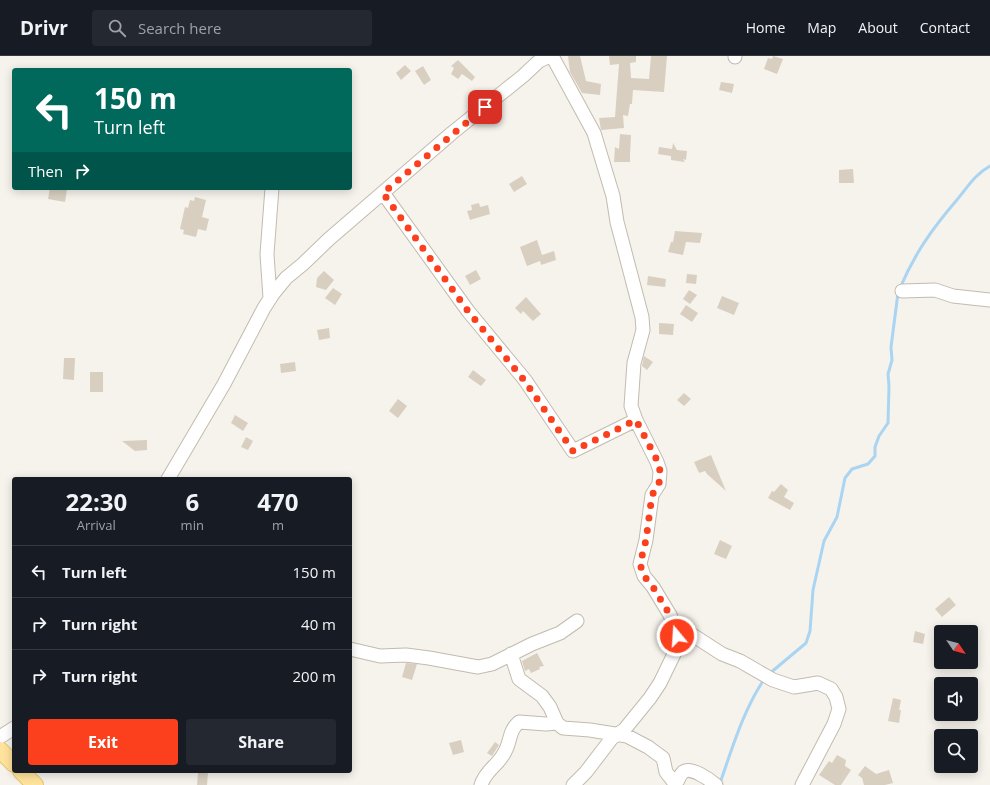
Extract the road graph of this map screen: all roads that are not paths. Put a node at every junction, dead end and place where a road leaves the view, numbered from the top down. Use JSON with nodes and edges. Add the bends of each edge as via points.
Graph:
{"nodes":[{"id":1,"x":551,"y":56,"type":"edge"},
{"id":2,"x":272,"y":190,"type":"edge"},
{"id":3,"x":383,"y":193,"type":"junction"},
{"id":4,"x":902,"y":291,"type":"dead end"},
{"id":5,"x":270,"y":298,"type":"junction"},
{"id":6,"x":990,"y":300,"type":"edge"},
{"id":7,"x":636,"y":420,"type":"junction"},
{"id":8,"x":169,"y":477,"type":"edge"},
{"id":9,"x":577,"y":621,"type":"dead end"},
{"id":10,"x":674,"y":623,"type":"junction"},
{"id":11,"x":352,"y":649,"type":"edge"},
{"id":12,"x":511,"y":654,"type":"junction"},
{"id":13,"x":557,"y":723,"type":"junction"},
{"id":14,"x":12,"y":729,"type":"edge"},
{"id":15,"x":618,"y":734,"type":"junction"},
{"id":16,"x":0,"y":737,"type":"edge"},
{"id":17,"x":0,"y":750,"type":"edge"},
{"id":18,"x":12,"y":762,"type":"edge"},
{"id":19,"x":23,"y":773,"type":"edge"},
{"id":20,"x":35,"y":785,"type":"edge"},
{"id":21,"x":481,"y":785,"type":"edge"},
{"id":22,"x":573,"y":785,"type":"edge"},
{"id":23,"x":716,"y":785,"type":"edge"},
{"id":24,"x":802,"y":785,"type":"edge"}],
"edges":[{"from":1,"to":3,"type":"street","via":[[539,61]]},
{"from":1,"to":7,"type":"street","via":[[594,133],[613,196],[617,222],[639,304],[642,330],[634,363],[632,394]]},
{"from":2,"to":5,"type":"street","via":[[267,254]]},
{"from":3,"to":5,"type":"street","via":[[286,278]]},
{"from":3,"to":7,"type":"street","via":[[468,311],[524,380],[573,451]]},
{"from":4,"to":6,"type":"street","via":[[935,290],[953,296]]},
{"from":5,"to":8,"type":"street","via":[[224,384]]},
{"from":7,"to":10,"type":"street","via":[[658,462],[660,471],[659,484],[652,495],[641,571]]},
{"from":9,"to":12,"type":"street","via":[[560,633]]},
{"from":10,"to":15,"type":"street","via":[[676,648],[660,683],[624,730]]},
{"from":10,"to":24,"type":"street","via":[[722,654],[773,680],[794,687],[818,683],[832,689],[839,709],[834,724]]},
{"from":11,"to":12,"type":"street","via":[[380,656],[406,655],[478,667],[492,664]]},
{"from":12,"to":13,"type":"street","via":[[520,680],[542,696]]},
{"from":13,"to":15,"type":"street","via":[[563,728]]},
{"from":13,"to":21,"type":"street","via":[[520,722],[513,728],[503,756],[486,773]]},
{"from":14,"to":16,"type":"street"},
{"from":15,"to":22,"type":"street"},
{"from":15,"to":23,"type":"street","via":[[638,741],[656,752],[663,758],[666,772],[673,781],[678,780],[687,770]]},
{"from":17,"to":18,"type":"main road"},
{"from":19,"to":20,"type":"main road"}]}
